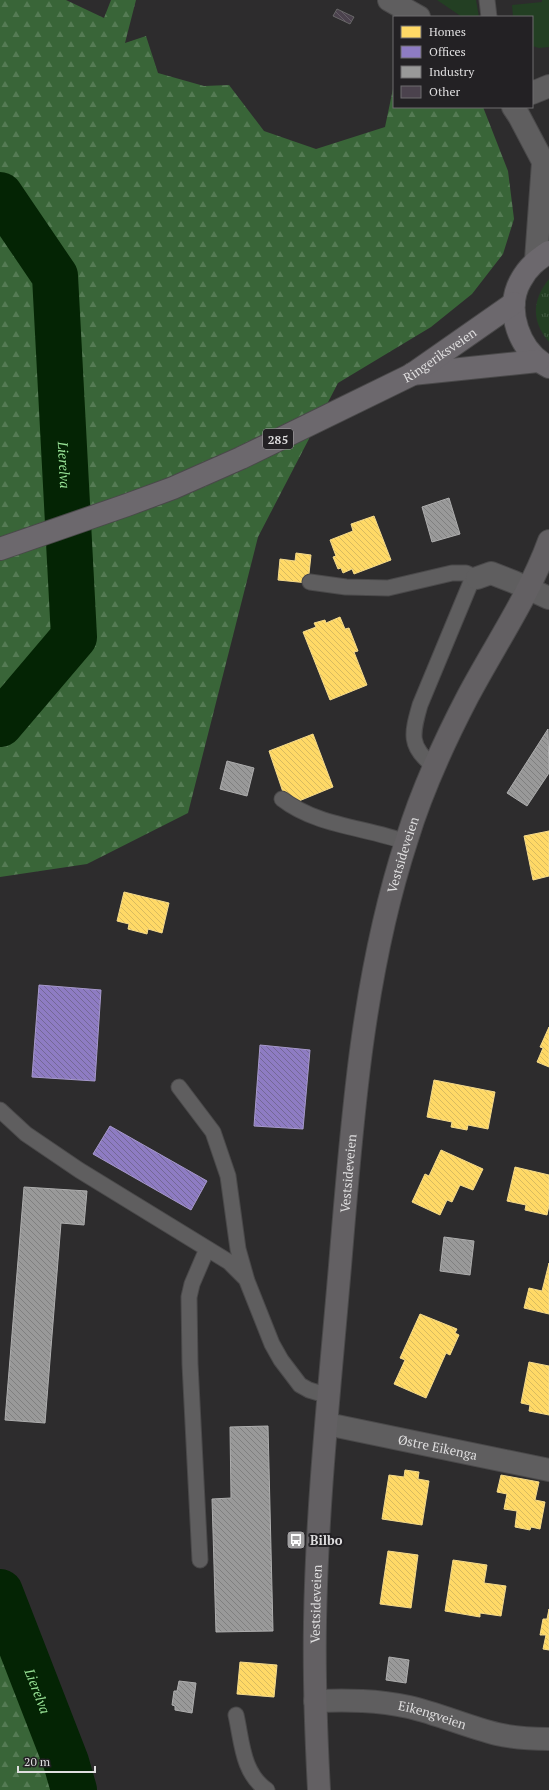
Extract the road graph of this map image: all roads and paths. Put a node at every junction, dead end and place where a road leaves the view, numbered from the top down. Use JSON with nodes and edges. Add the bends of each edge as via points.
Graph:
{"nodes":[{"id":1,"x":389,"y":0,"type":"edge"},
{"id":2,"x":487,"y":0,"type":"edge"},
{"id":3,"x":417,"y":16,"type":"edge"},
{"id":4,"x":489,"y":16,"type":"edge"},
{"id":5,"x":549,"y":86,"type":"edge"},
{"id":6,"x":533,"y":93,"type":"edge"},
{"id":7,"x":514,"y":108,"type":"edge"},
{"id":8,"x":546,"y":168,"type":"edge"},
{"id":9,"x":543,"y":256,"type":"edge"},
{"id":10,"x":514,"y":303,"type":"junction"},
{"id":11,"x":544,"y":364,"type":"edge"},
{"id":12,"x":411,"y":375,"type":"junction"},
{"id":13,"x":549,"y":541,"type":"edge"},
{"id":14,"x":0,"y":549,"type":"edge"},
{"id":15,"x":478,"y":578,"type":"junction"},
{"id":16,"x":310,"y":582,"type":"dead end"},
{"id":17,"x":528,"y":589,"type":"junction"},
{"id":18,"x":549,"y":598,"type":"edge"},
{"id":19,"x":434,"y":766,"type":"junction"},
{"id":20,"x":282,"y":799,"type":"dead end"},
{"id":21,"x":406,"y":842,"type":"junction"},
{"id":22,"x":179,"y":1087,"type":"dead end"},
{"id":23,"x":0,"y":1110,"type":"edge"},
{"id":24,"x":208,"y":1249,"type":"junction"},
{"id":25,"x":247,"y":1281,"type":"junction"},
{"id":26,"x":329,"y":1396,"type":"junction"},
{"id":27,"x":327,"y":1424,"type":"junction"},
{"id":28,"x":549,"y":1470,"type":"edge"},
{"id":29,"x":200,"y":1560,"type":"dead end"},
{"id":30,"x":315,"y":1701,"type":"junction"},
{"id":31,"x":236,"y":1715,"type":"dead end"},
{"id":32,"x":549,"y":1739,"type":"edge"},
{"id":33,"x":267,"y":1790,"type":"edge"},
{"id":34,"x":319,"y":1790,"type":"edge"}],
"edges":[{"from":1,"to":3,"type":"street"},
{"from":2,"to":4,"type":"lane"},
{"from":5,"to":6,"type":"street"},
{"from":7,"to":8,"type":"street"},
{"from":8,"to":9,"type":"street"},
{"from":9,"to":10,"type":"main road","name":"Ringeriksveien","number":"285","via":[[521,279]]},
{"from":10,"to":11,"type":"main road","name":"Ringeriksveien","number":"285","via":[[519,334],[527,348]]},
{"from":10,"to":12,"type":"main road","name":"Ringeriksveien","number":"285"},
{"from":11,"to":12,"type":"main road","name":"Ringeriksveien","number":"285"},
{"from":12,"to":14,"type":"main road","number":"285","via":[[241,458],[173,488]]},
{"from":13,"to":17,"type":"main road","name":"Vestsideveien"},
{"from":15,"to":16,"type":"lane","via":[[466,573],[452,573],[388,588],[346,587]]},
{"from":15,"to":17,"type":"street","via":[[491,573]]},
{"from":15,"to":19,"type":"lane","via":[[471,582],[420,705],[414,726],[415,744],[422,757]]},
{"from":17,"to":18,"type":"street"},
{"from":17,"to":19,"type":"main road","name":"Vestsideveien","via":[[467,698]]},
{"from":19,"to":21,"type":"main road","name":"Vestsideveien"},
{"from":20,"to":21,"type":"lane","via":[[295,810],[339,825],[371,831]]},
{"from":21,"to":26,"type":"main road","name":"Vestsideveien","via":[[382,928],[362,1045],[349,1154]]},
{"from":22,"to":25,"type":"lane","via":[[213,1132],[228,1176],[238,1249]]},
{"from":23,"to":24,"type":"lane","via":[[26,1134],[79,1170]]},
{"from":24,"to":25,"type":"lane","via":[[229,1262]]},
{"from":24,"to":29,"type":"lane","via":[[189,1297]]},
{"from":25,"to":26,"type":"lane","via":[[281,1360],[300,1385]]},
{"from":26,"to":27,"type":"main road","name":"Vestsideveien"},
{"from":27,"to":28,"type":"street","name":"Østre Eikenga"},
{"from":27,"to":30,"type":"main road","name":"Vestsideveien","via":[[315,1619]]},
{"from":30,"to":32,"type":"street","name":"Eikengveien","via":[[365,1700],[391,1704],[498,1735]]},
{"from":30,"to":34,"type":"main road","name":"Vestsideveien"},
{"from":31,"to":33,"type":"lane","via":[[248,1769],[255,1780]]}]}
